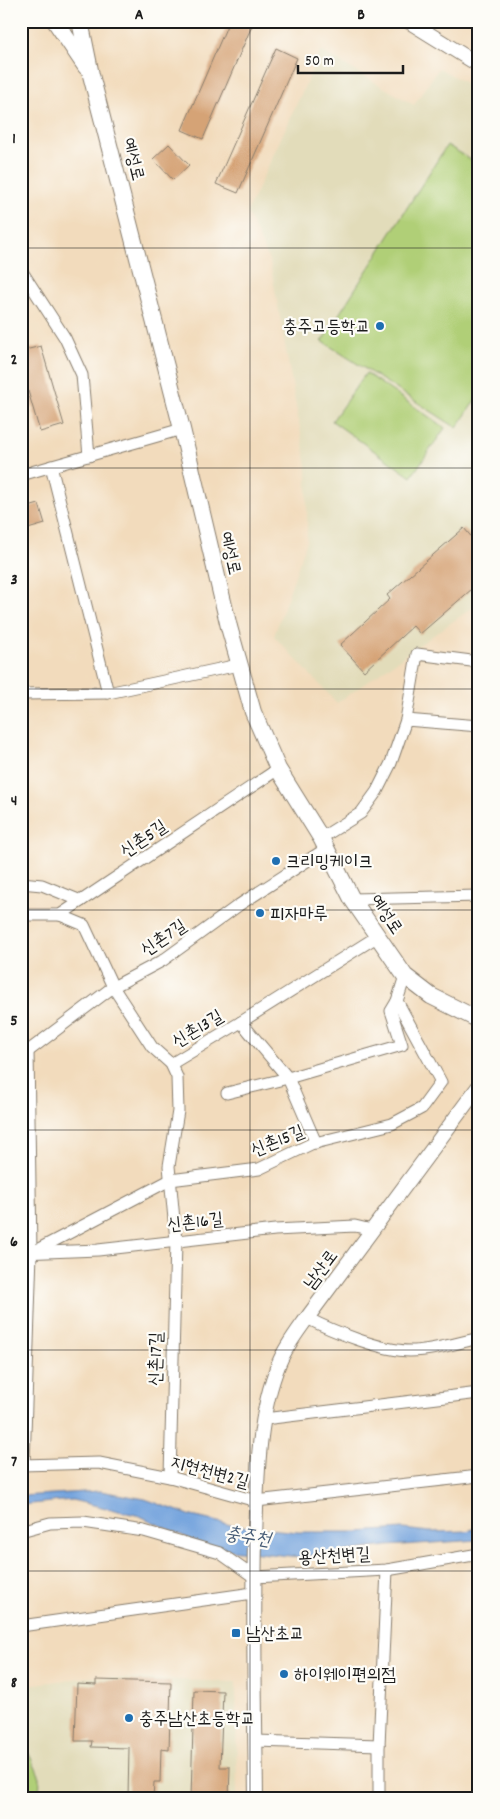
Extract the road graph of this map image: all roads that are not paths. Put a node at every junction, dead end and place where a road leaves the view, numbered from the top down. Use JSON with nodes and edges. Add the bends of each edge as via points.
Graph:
{"nodes":[{"id":1,"x":55,"y":21,"type":"edge"},
{"id":2,"x":80,"y":21,"type":"edge"},
{"id":3,"x":88,"y":21,"type":"edge"},
{"id":4,"x":408,"y":21,"type":"edge"},
{"id":5,"x":479,"y":65,"type":"edge"},
{"id":6,"x":91,"y":75,"type":"junction"},
{"id":7,"x":21,"y":270,"type":"edge"},
{"id":8,"x":182,"y":429,"type":"junction"},
{"id":9,"x":89,"y":456,"type":"junction"},
{"id":10,"x":51,"y":466,"type":"junction"},
{"id":11,"x":21,"y":475,"type":"edge"},
{"id":12,"x":479,"y":662,"type":"edge"},
{"id":13,"x":238,"y":664,"type":"junction"},
{"id":14,"x":108,"y":693,"type":"junction"},
{"id":15,"x":21,"y":694,"type":"edge"},
{"id":16,"x":406,"y":720,"type":"junction"},
{"id":17,"x":479,"y":726,"type":"edge"},
{"id":18,"x":278,"y":769,"type":"junction"},
{"id":19,"x":324,"y":843,"type":"junction"},
{"id":20,"x":21,"y":882,"type":"edge"},
{"id":21,"x":479,"y":896,"type":"edge"},
{"id":22,"x":352,"y":899,"type":"junction"},
{"id":23,"x":81,"y":901,"type":"junction"},
{"id":24,"x":21,"y":915,"type":"edge"},
{"id":25,"x":60,"y":915,"type":"junction"},
{"id":26,"x":378,"y":936,"type":"junction"},
{"id":27,"x":405,"y":976,"type":"junction"},
{"id":28,"x":113,"y":987,"type":"junction"},
{"id":29,"x":397,"y":1001,"type":"junction"},
{"id":30,"x":479,"y":1020,"type":"edge"},
{"id":31,"x":242,"y":1022,"type":"junction"},
{"id":32,"x":25,"y":1054,"type":"edge"},
{"id":33,"x":172,"y":1064,"type":"junction"},
{"id":34,"x":288,"y":1078,"type":"junction"},
{"id":35,"x":479,"y":1086,"type":"edge"},
{"id":36,"x":227,"y":1094,"type":"dead end"},
{"id":37,"x":316,"y":1143,"type":"junction"},
{"id":38,"x":170,"y":1180,"type":"junction"},
{"id":39,"x":372,"y":1230,"type":"junction"},
{"id":40,"x":176,"y":1241,"type":"junction"},
{"id":41,"x":26,"y":1253,"type":"edge"},
{"id":42,"x":21,"y":1276,"type":"edge"},
{"id":43,"x":307,"y":1318,"type":"junction"},
{"id":44,"x":479,"y":1338,"type":"edge"},
{"id":45,"x":479,"y":1393,"type":"edge"},
{"id":46,"x":264,"y":1420,"type":"junction"},
{"id":47,"x":23,"y":1465,"type":"edge"},
{"id":48,"x":479,"y":1476,"type":"edge"},
{"id":49,"x":170,"y":1477,"type":"junction"},
{"id":50,"x":256,"y":1501,"type":"junction"},
{"id":51,"x":21,"y":1531,"type":"edge"},
{"id":52,"x":479,"y":1554,"type":"edge"},
{"id":53,"x":387,"y":1570,"type":"junction"},
{"id":54,"x":254,"y":1577,"type":"junction"},
{"id":55,"x":254,"y":1593,"type":"junction"},
{"id":56,"x":21,"y":1626,"type":"edge"},
{"id":57,"x":256,"y":1741,"type":"junction"},
{"id":58,"x":379,"y":1745,"type":"junction"},
{"id":59,"x":256,"y":1798,"type":"edge"},
{"id":60,"x":379,"y":1798,"type":"edge"}],
"edges":[{"from":1,"to":6,"type":"main road"},
{"from":2,"to":6,"type":"main road","name":"예성로"},
{"from":3,"to":6,"type":"street"},
{"from":4,"to":5,"type":"street"},
{"from":6,"to":8,"type":"main road","name":"예성로"},
{"from":7,"to":9,"type":"street","via":[[66,338],[82,376]]},
{"from":8,"to":9,"type":"street"},
{"from":8,"to":13,"type":"main road","name":"예성로"},
{"from":9,"to":10,"type":"street"},
{"from":10,"to":11,"type":"street"},
{"from":10,"to":14,"type":"street"},
{"from":12,"to":16,"type":"street","name":"신촌7길","via":[[417,654]]},
{"from":13,"to":14,"type":"street"},
{"from":13,"to":18,"type":"main road","name":"예성로","via":[[253,712]]},
{"from":14,"to":15,"type":"street"},
{"from":16,"to":17,"type":"street"},
{"from":16,"to":19,"type":"street","name":"신촌7길","via":[[377,791],[361,814]]},
{"from":18,"to":19,"type":"main road","name":"예성로"},
{"from":18,"to":23,"type":"street","name":"신촌5길"},
{"from":19,"to":22,"type":"main road","name":"예성로"},
{"from":19,"to":28,"type":"street","name":"신촌7길","via":[[162,961]]},
{"from":20,"to":23,"type":"street","via":[[42,885]]},
{"from":21,"to":22,"type":"street"},
{"from":22,"to":26,"type":"main road","name":"예성로"},
{"from":23,"to":25,"type":"street","name":"신촌5길"},
{"from":24,"to":25,"type":"street"},
{"from":25,"to":28,"type":"street","name":"신촌13길","via":[[84,925]]},
{"from":26,"to":27,"type":"main road","name":"예성로"},
{"from":26,"to":31,"type":"street","name":"신촌13길"},
{"from":27,"to":29,"type":"street"},
{"from":27,"to":30,"type":"main road","name":"예성로","via":[[431,996]]},
{"from":28,"to":32,"type":"street","name":"신촌7길"},
{"from":28,"to":33,"type":"street","name":"신촌13길","via":[[152,1047]]},
{"from":29,"to":34,"type":"street","via":[[391,1011],[402,1045]]},
{"from":29,"to":37,"type":"street","name":"신촌15길","via":[[441,1082],[422,1108],[392,1124]]},
{"from":31,"to":33,"type":"street","name":"신촌13길"},
{"from":31,"to":34,"type":"street"},
{"from":32,"to":41,"type":"street"},
{"from":33,"to":38,"type":"street","name":"신촌17길","via":[[177,1077],[178,1110],[169,1166]]},
{"from":34,"to":36,"type":"street"},
{"from":34,"to":37,"type":"street"},
{"from":35,"to":39,"type":"street","name":"남산로"},
{"from":37,"to":38,"type":"street","name":"신촌15길","via":[[259,1169]]},
{"from":38,"to":40,"type":"street","name":"신촌17길"},
{"from":38,"to":41,"type":"street","name":"신촌15길"},
{"from":39,"to":40,"type":"street","name":"신촌16길","via":[[355,1226],[293,1229]]},
{"from":39,"to":43,"type":"street","name":"남산로"},
{"from":40,"to":41,"type":"street","name":"신촌16길","via":[[98,1250]]},
{"from":40,"to":49,"type":"street","name":"신촌17길"},
{"from":41,"to":42,"type":"street"},
{"from":41,"to":47,"type":"street"},
{"from":43,"to":44,"type":"street","via":[[330,1330],[410,1351]]},
{"from":43,"to":46,"type":"street","name":"남산로","via":[[279,1363]]},
{"from":45,"to":46,"type":"street"},
{"from":46,"to":50,"type":"street","name":"남산로"},
{"from":47,"to":49,"type":"street","name":"지현천변2길","via":[[99,1463]]},
{"from":48,"to":50,"type":"street","name":"지현천변2길"},
{"from":49,"to":50,"type":"street","name":"지현천변2길"},
{"from":50,"to":54,"type":"street","name":"남산로"},
{"from":51,"to":54,"type":"street","via":[[50,1524],[83,1522],[144,1531],[220,1554]]},
{"from":52,"to":53,"type":"street","name":"용산천변길"},
{"from":53,"to":54,"type":"street","name":"용산천변길"},
{"from":53,"to":58,"type":"street"},
{"from":54,"to":55,"type":"street"},
{"from":55,"to":56,"type":"street"},
{"from":55,"to":57,"type":"street"},
{"from":57,"to":58,"type":"street"},
{"from":57,"to":59,"type":"street"},
{"from":58,"to":60,"type":"street"}]}
